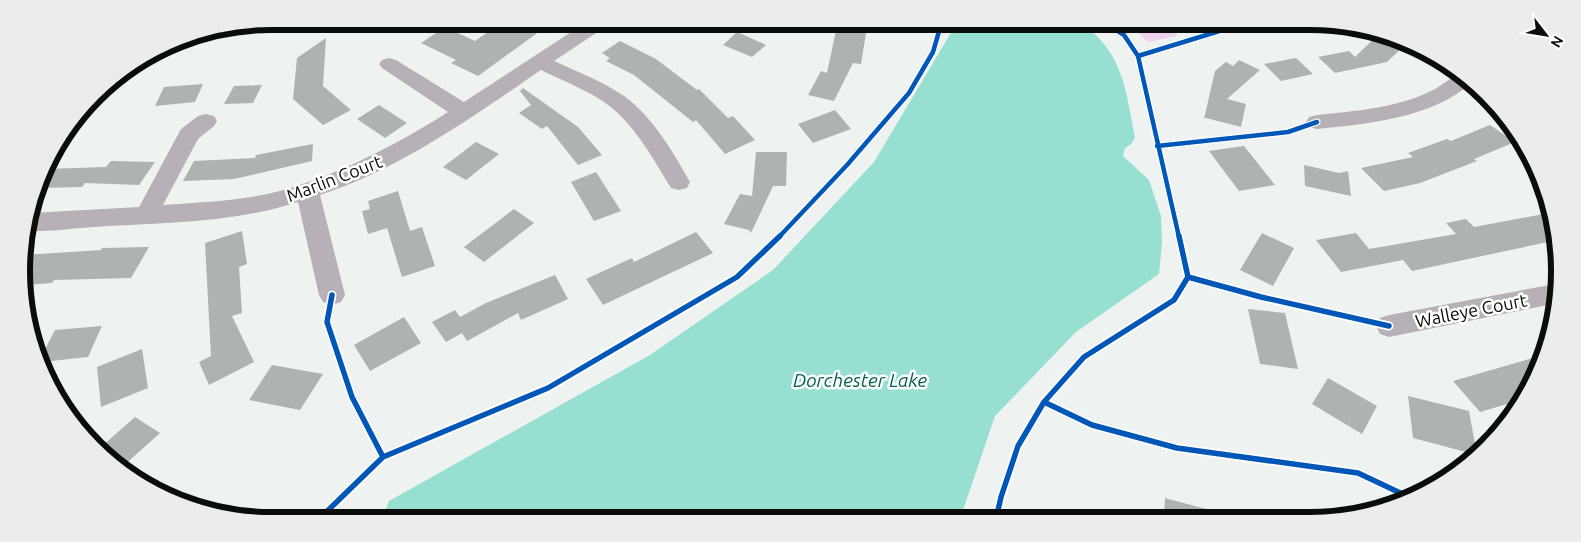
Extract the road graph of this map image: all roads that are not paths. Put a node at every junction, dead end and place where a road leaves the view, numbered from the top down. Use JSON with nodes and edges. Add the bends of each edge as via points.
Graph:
{"nodes":[{"id":1,"x":588,"y":30,"type":"edge"},
{"id":2,"x":540,"y":62,"type":"junction"},
{"id":3,"x":389,"y":64,"type":"dead end"},
{"id":4,"x":1460,"y":82,"type":"edge"},
{"id":5,"x":462,"y":111,"type":"junction"},
{"id":6,"x":206,"y":121,"type":"dead end"},
{"id":7,"x":1317,"y":122,"type":"dead end"},
{"id":8,"x":679,"y":182,"type":"dead end"},
{"id":9,"x":308,"y":191,"type":"junction"},
{"id":10,"x":146,"y":215,"type":"junction"},
{"id":11,"x":35,"y":222,"type":"edge"},
{"id":12,"x":332,"y":295,"type":"dead end"},
{"id":13,"x":1549,"y":295,"type":"edge"},
{"id":14,"x":1389,"y":326,"type":"dead end"}],
"edges":[{"from":1,"to":2,"type":"street","name":"Marlin Court"},
{"from":2,"to":5,"type":"street","name":"Marlin Court"},
{"from":2,"to":8,"type":"street","via":[[587,85],[626,110],[655,144]]},
{"from":3,"to":5,"type":"street"},
{"from":4,"to":7,"type":"street","via":[[1422,102],[1372,115]]},
{"from":5,"to":9,"type":"street","name":"Marlin Court","via":[[410,146],[372,166]]},
{"from":6,"to":10,"type":"street","via":[[189,134]]},
{"from":9,"to":10,"type":"street","name":"Marlin Court","via":[[255,204]]},
{"from":9,"to":12,"type":"street"},
{"from":10,"to":11,"type":"street","name":"Marlin Court"},
{"from":13,"to":14,"type":"street","name":"Walleye Court"}]}
